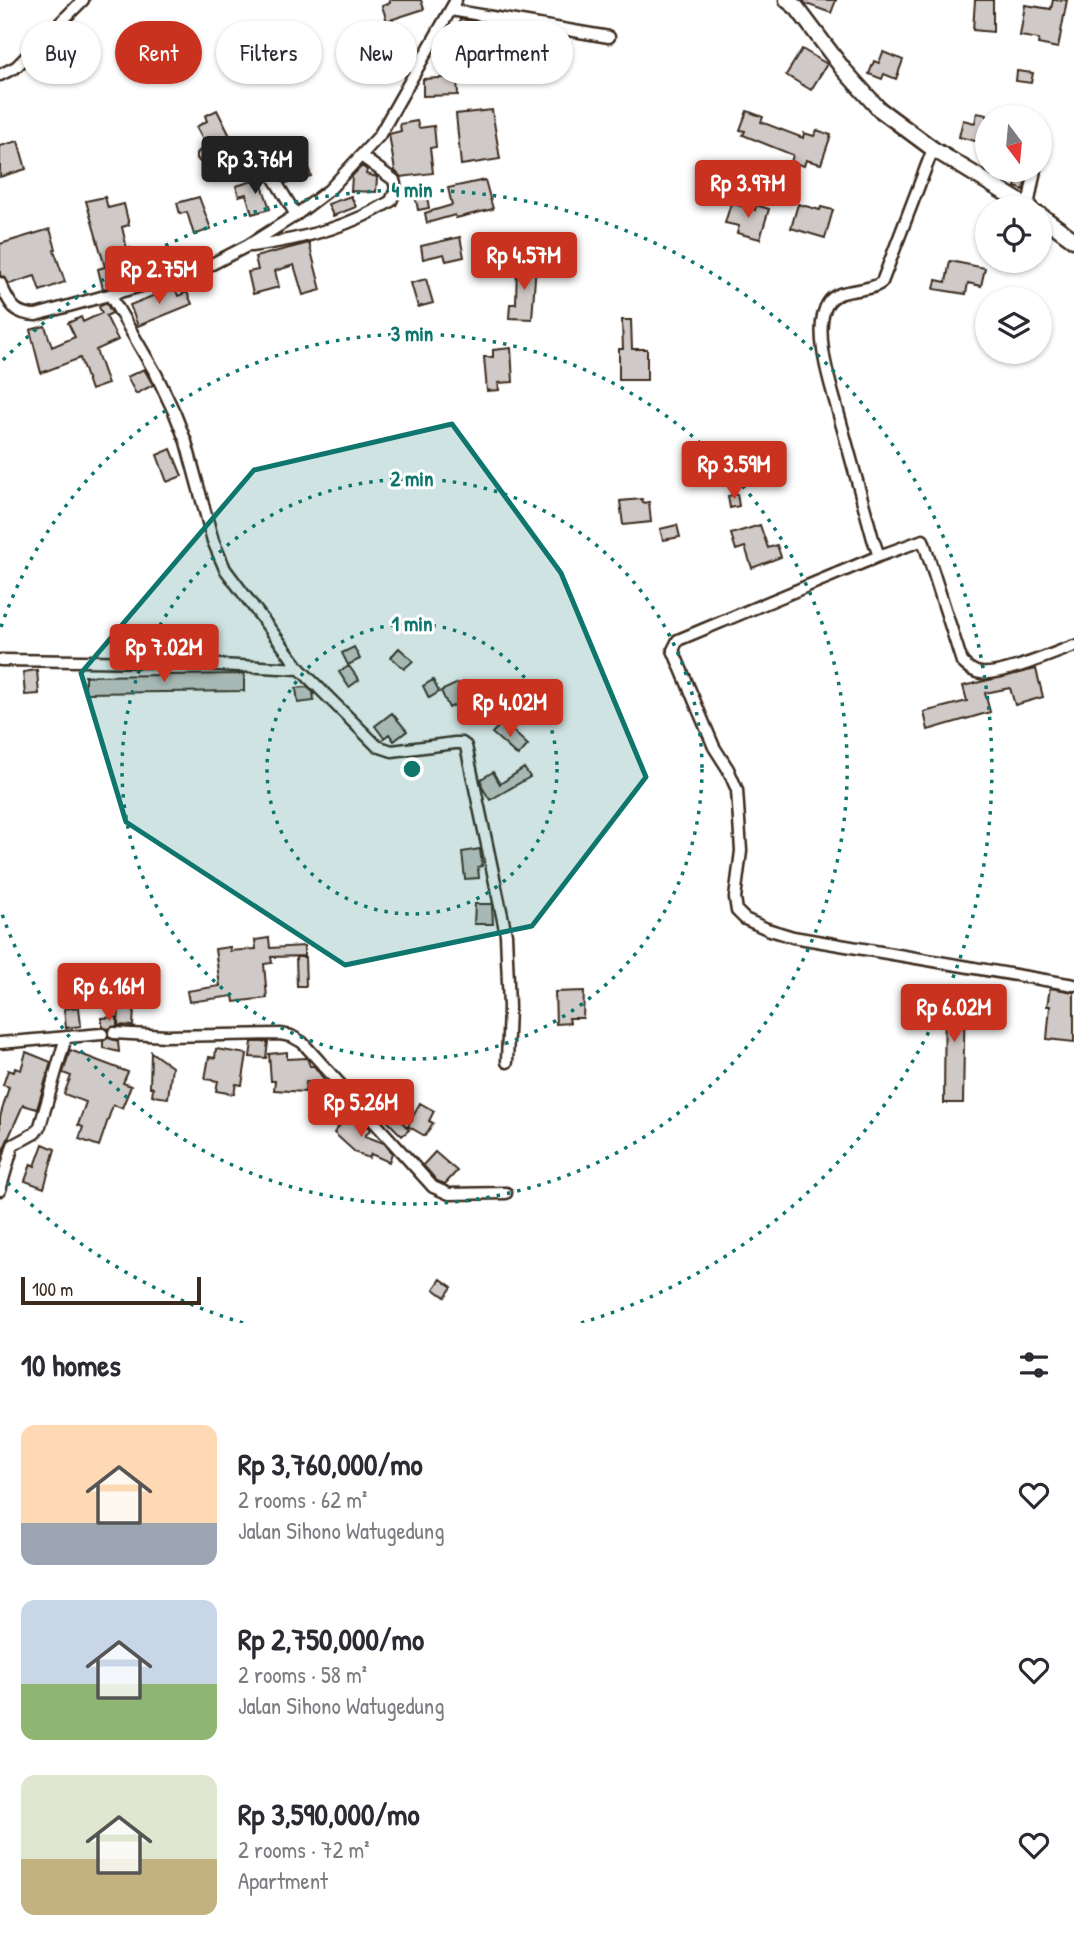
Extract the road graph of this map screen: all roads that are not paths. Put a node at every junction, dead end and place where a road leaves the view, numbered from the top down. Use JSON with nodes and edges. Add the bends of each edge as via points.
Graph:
{"nodes":[{"id":1,"x":83,"y":0,"type":"edge"},
{"id":2,"x":787,"y":0,"type":"edge"},
{"id":3,"x":454,"y":5,"type":"edge"},
{"id":4,"x":609,"y":37,"type":"dead end"},
{"id":5,"x":0,"y":75,"type":"edge"},
{"id":6,"x":933,"y":149,"type":"junction"},
{"id":7,"x":203,"y":156,"type":"dead end"},
{"id":8,"x":361,"y":156,"type":"junction"},
{"id":9,"x":1009,"y":196,"type":"edge"},
{"id":10,"x":296,"y":215,"type":"junction"},
{"id":11,"x":1052,"y":224,"type":"edge"},
{"id":12,"x":1074,"y":240,"type":"edge"},
{"id":13,"x":247,"y":246,"type":"junction"},
{"id":14,"x":0,"y":283,"type":"edge"},
{"id":15,"x":110,"y":295,"type":"junction"},
{"id":16,"x":879,"y":556,"type":"junction"},
{"id":17,"x":1074,"y":646,"type":"edge"},
{"id":18,"x":0,"y":660,"type":"edge"},
{"id":19,"x":300,"y":669,"type":"junction"},
{"id":20,"x":1074,"y":985,"type":"edge"},
{"id":21,"x":102,"y":1034,"type":"dead end"},
{"id":22,"x":114,"y":1034,"type":"dead end"},
{"id":23,"x":66,"y":1037,"type":"junction"},
{"id":24,"x":0,"y":1043,"type":"edge"},
{"id":25,"x":507,"y":1062,"type":"dead end"},
{"id":26,"x":0,"y":1190,"type":"edge"},
{"id":27,"x":506,"y":1192,"type":"dead end"}],
"edges":[{"from":1,"to":5,"type":"street","via":[[16,67]]},
{"from":2,"to":6,"type":"street","via":[[879,109]]},
{"from":3,"to":4,"type":"street"},
{"from":3,"to":8,"type":"street","via":[[379,136]]},
{"from":6,"to":9,"type":"street"},
{"from":6,"to":16,"type":"street","via":[[882,282],[831,299],[821,333],[825,365]]},
{"from":7,"to":10,"type":"street","via":[[237,148],[258,152]]},
{"from":8,"to":10,"type":"street","via":[[329,190]]},
{"from":8,"to":13,"type":"street","via":[[394,180],[391,201],[307,236]]},
{"from":10,"to":13,"type":"street"},
{"from":11,"to":12,"type":"street"},
{"from":13,"to":15,"type":"street","via":[[185,274]]},
{"from":14,"to":15,"type":"street","via":[[12,307],[28,315]]},
{"from":15,"to":19,"type":"street","via":[[175,414],[225,569]]},
{"from":16,"to":17,"type":"street","via":[[923,540],[962,662],[971,670],[998,672]]},
{"from":16,"to":20,"type":"street","via":[[726,618],[674,645],[714,747],[737,790],[741,851],[737,911],[745,919],[793,937]]},
{"from":18,"to":19,"type":"street"},
{"from":19,"to":25,"type":"street","via":[[384,750],[455,743],[466,746],[506,934]]},
{"from":21,"to":23,"type":"street"},
{"from":22,"to":27,"type":"street","via":[[291,1036],[302,1042],[433,1187],[449,1194]]},
{"from":23,"to":24,"type":"street"},
{"from":23,"to":26,"type":"street","via":[[40,1126],[13,1145]]}]}
